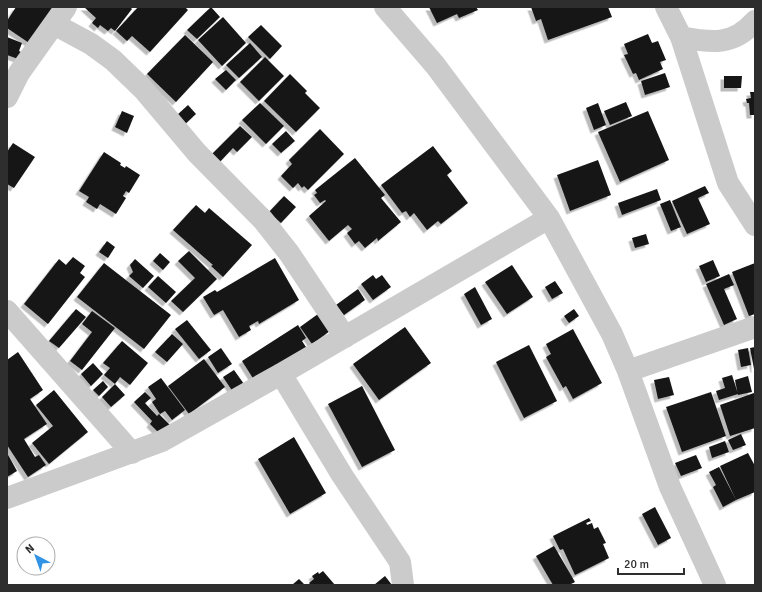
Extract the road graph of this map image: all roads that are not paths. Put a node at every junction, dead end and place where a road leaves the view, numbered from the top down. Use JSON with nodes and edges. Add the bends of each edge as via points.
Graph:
{"nodes":[{"id":1,"x":385,"y":7,"type":"edge"},
{"id":2,"x":666,"y":7,"type":"edge"},
{"id":3,"x":60,"y":16,"type":"edge"},
{"id":4,"x":755,"y":21,"type":"edge"},
{"id":5,"x":681,"y":38,"type":"junction"},
{"id":6,"x":13,"y":71,"type":"edge"},
{"id":7,"x":7,"y":97,"type":"edge"},
{"id":8,"x":549,"y":218,"type":"junction"},
{"id":9,"x":755,"y":225,"type":"edge"},
{"id":10,"x":7,"y":311,"type":"edge"},
{"id":11,"x":755,"y":327,"type":"edge"},
{"id":12,"x":344,"y":337,"type":"junction"},
{"id":13,"x":628,"y":370,"type":"junction"},
{"id":14,"x":281,"y":374,"type":"junction"},
{"id":15,"x":132,"y":453,"type":"junction"},
{"id":16,"x":7,"y":498,"type":"edge"},
{"id":17,"x":403,"y":585,"type":"edge"},
{"id":18,"x":715,"y":585,"type":"edge"}],
"edges":[{"from":1,"to":8,"type":"street","via":[[435,65]]},
{"from":2,"to":5,"type":"street"},
{"from":3,"to":6,"type":"street"},
{"from":3,"to":12,"type":"street","via":[[143,88],[197,153],[263,220],[285,247]]},
{"from":4,"to":5,"type":"street","via":[[746,31],[729,40],[706,42]]},
{"from":5,"to":9,"type":"street","via":[[728,183]]},
{"from":6,"to":7,"type":"street"},
{"from":8,"to":12,"type":"street"},
{"from":8,"to":13,"type":"street","via":[[612,334]]},
{"from":10,"to":15,"type":"street"},
{"from":11,"to":13,"type":"street"},
{"from":12,"to":14,"type":"street"},
{"from":13,"to":18,"type":"street","via":[[670,488]]},
{"from":14,"to":15,"type":"street","via":[[162,441]]},
{"from":14,"to":17,"type":"street","via":[[342,475],[400,562]]},
{"from":15,"to":16,"type":"street"}]}
